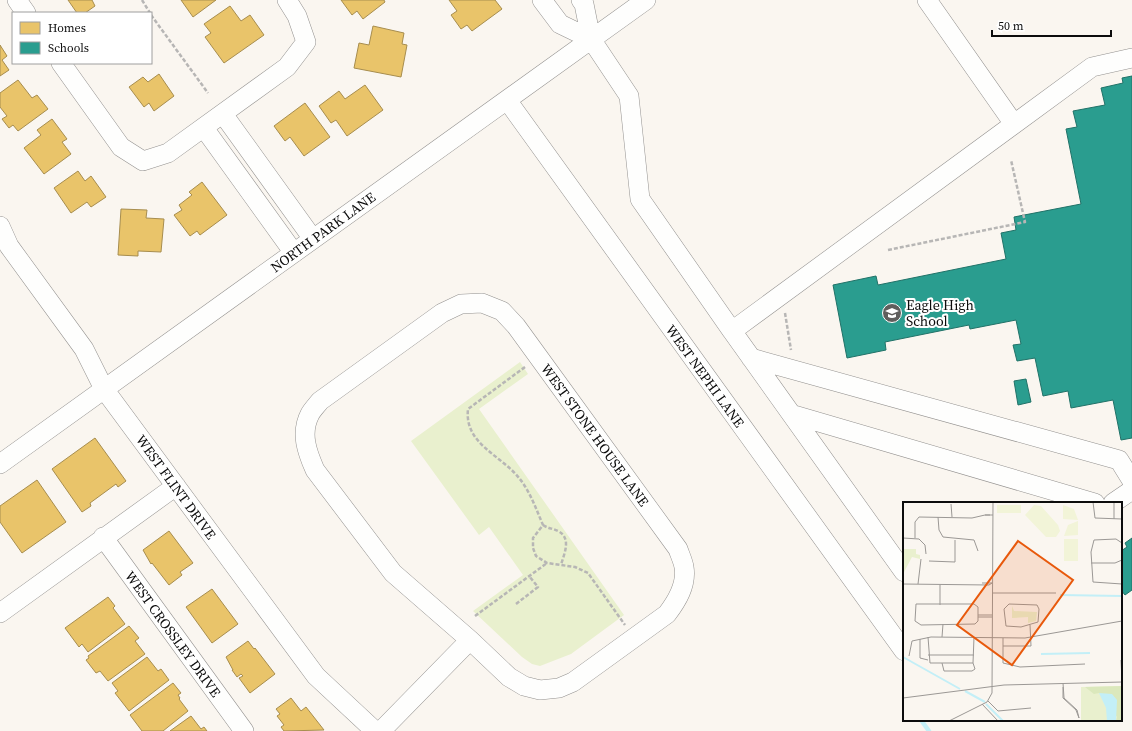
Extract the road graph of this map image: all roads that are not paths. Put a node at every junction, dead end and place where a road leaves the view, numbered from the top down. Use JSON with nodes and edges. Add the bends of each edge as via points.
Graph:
{"nodes":[{"id":1,"x":16,"y":0,"type":"edge"},
{"id":2,"x":287,"y":0,"type":"edge"},
{"id":3,"x":542,"y":0,"type":"edge"},
{"id":4,"x":581,"y":0,"type":"edge"},
{"id":5,"x":646,"y":0,"type":"edge"},
{"id":6,"x":927,"y":0,"type":"edge"},
{"id":7,"x":25,"y":12,"type":"edge"},
{"id":8,"x":591,"y":39,"type":"junction"},
{"id":9,"x":1132,"y":58,"type":"edge"},
{"id":10,"x":62,"y":64,"type":"edge"},
{"id":11,"x":507,"y":100,"type":"junction"},
{"id":12,"x":223,"y":114,"type":"junction"},
{"id":13,"x":1014,"y":124,"type":"junction"},
{"id":14,"x":204,"y":128,"type":"junction"},
{"id":15,"x":0,"y":226,"type":"edge"},
{"id":16,"x":313,"y":240,"type":"junction"},
{"id":17,"x":294,"y":253,"type":"junction"},
{"id":18,"x":732,"y":331,"type":"junction"},
{"id":19,"x":751,"y":358,"type":"junction"},
{"id":20,"x":104,"y":389,"type":"junction"},
{"id":21,"x":791,"y":414,"type":"junction"},
{"id":22,"x":0,"y":464,"type":"edge"},
{"id":23,"x":1132,"y":481,"type":"edge"},
{"id":24,"x":176,"y":486,"type":"junction"},
{"id":25,"x":1132,"y":490,"type":"edge"},
{"id":26,"x":1092,"y":502,"type":"edge"},
{"id":27,"x":1114,"y":502,"type":"edge"},
{"id":28,"x":103,"y":537,"type":"junction"},
{"id":29,"x":903,"y":571,"type":"edge"},
{"id":30,"x":1,"y":610,"type":"edge"},
{"id":31,"x":470,"y":640,"type":"junction"},
{"id":32,"x":903,"y":650,"type":"edge"},
{"id":33,"x":244,"y":731,"type":"edge"},
{"id":34,"x":375,"y":731,"type":"edge"},
{"id":35,"x":381,"y":731,"type":"edge"}],
"edges":[{"from":1,"to":7,"type":"street"},
{"from":2,"to":12,"type":"street","via":[[297,16],[306,42],[287,67]]},
{"from":3,"to":8,"type":"street","via":[[560,24]]},
{"from":4,"to":8,"type":"street"},
{"from":5,"to":8,"type":"street","name":"NORTH PARK LANE"},
{"from":6,"to":13,"type":"street"},
{"from":8,"to":11,"type":"street","name":"NORTH PARK LANE"},
{"from":8,"to":18,"type":"street","via":[[629,96],[640,199]]},
{"from":9,"to":13,"type":"street","via":[[1092,67]]},
{"from":10,"to":14,"type":"street","via":[[121,147],[143,161],[168,153]]},
{"from":11,"to":16,"type":"street","name":"NORTH PARK LANE"},
{"from":11,"to":32,"type":"street","name":"WEST NEPHI LANE"},
{"from":12,"to":14,"type":"street"},
{"from":12,"to":16,"type":"street"},
{"from":13,"to":18,"type":"street"},
{"from":14,"to":17,"type":"street"},
{"from":15,"to":20,"type":"street","name":"WEST FLINT DRIVE","via":[[9,246],[84,349]]},
{"from":16,"to":17,"type":"street","name":"NORTH PARK LANE"},
{"from":17,"to":20,"type":"street","name":"NORTH PARK LANE"},
{"from":18,"to":19,"type":"street"},
{"from":19,"to":21,"type":"street"},
{"from":19,"to":23,"type":"street","via":[[1119,460]]},
{"from":20,"to":22,"type":"street","name":"NORTH PARK LANE"},
{"from":20,"to":24,"type":"street","name":"WEST FLINT DRIVE"},
{"from":21,"to":26,"type":"street"},
{"from":21,"to":29,"type":"street"},
{"from":24,"to":28,"type":"street"},
{"from":24,"to":34,"type":"street","name":"WEST FLINT DRIVE","via":[[316,676]]},
{"from":25,"to":27,"type":"street"},
{"from":28,"to":30,"type":"street"},
{"from":28,"to":33,"type":"street","name":"WEST CROSSLEY DRIVE"},
{"from":31,"to":31,"type":"street","name":"WEST STONE HOUSE LANE","via":[[392,573],[315,470],[304,432],[310,414],[320,401],[442,313],[461,304],[482,303],[502,311],[516,326],[678,549],[684,568],[678,600],[667,614],[573,682],[559,688],[540,690],[524,686],[509,677]]},
{"from":31,"to":35,"type":"street"}]}
